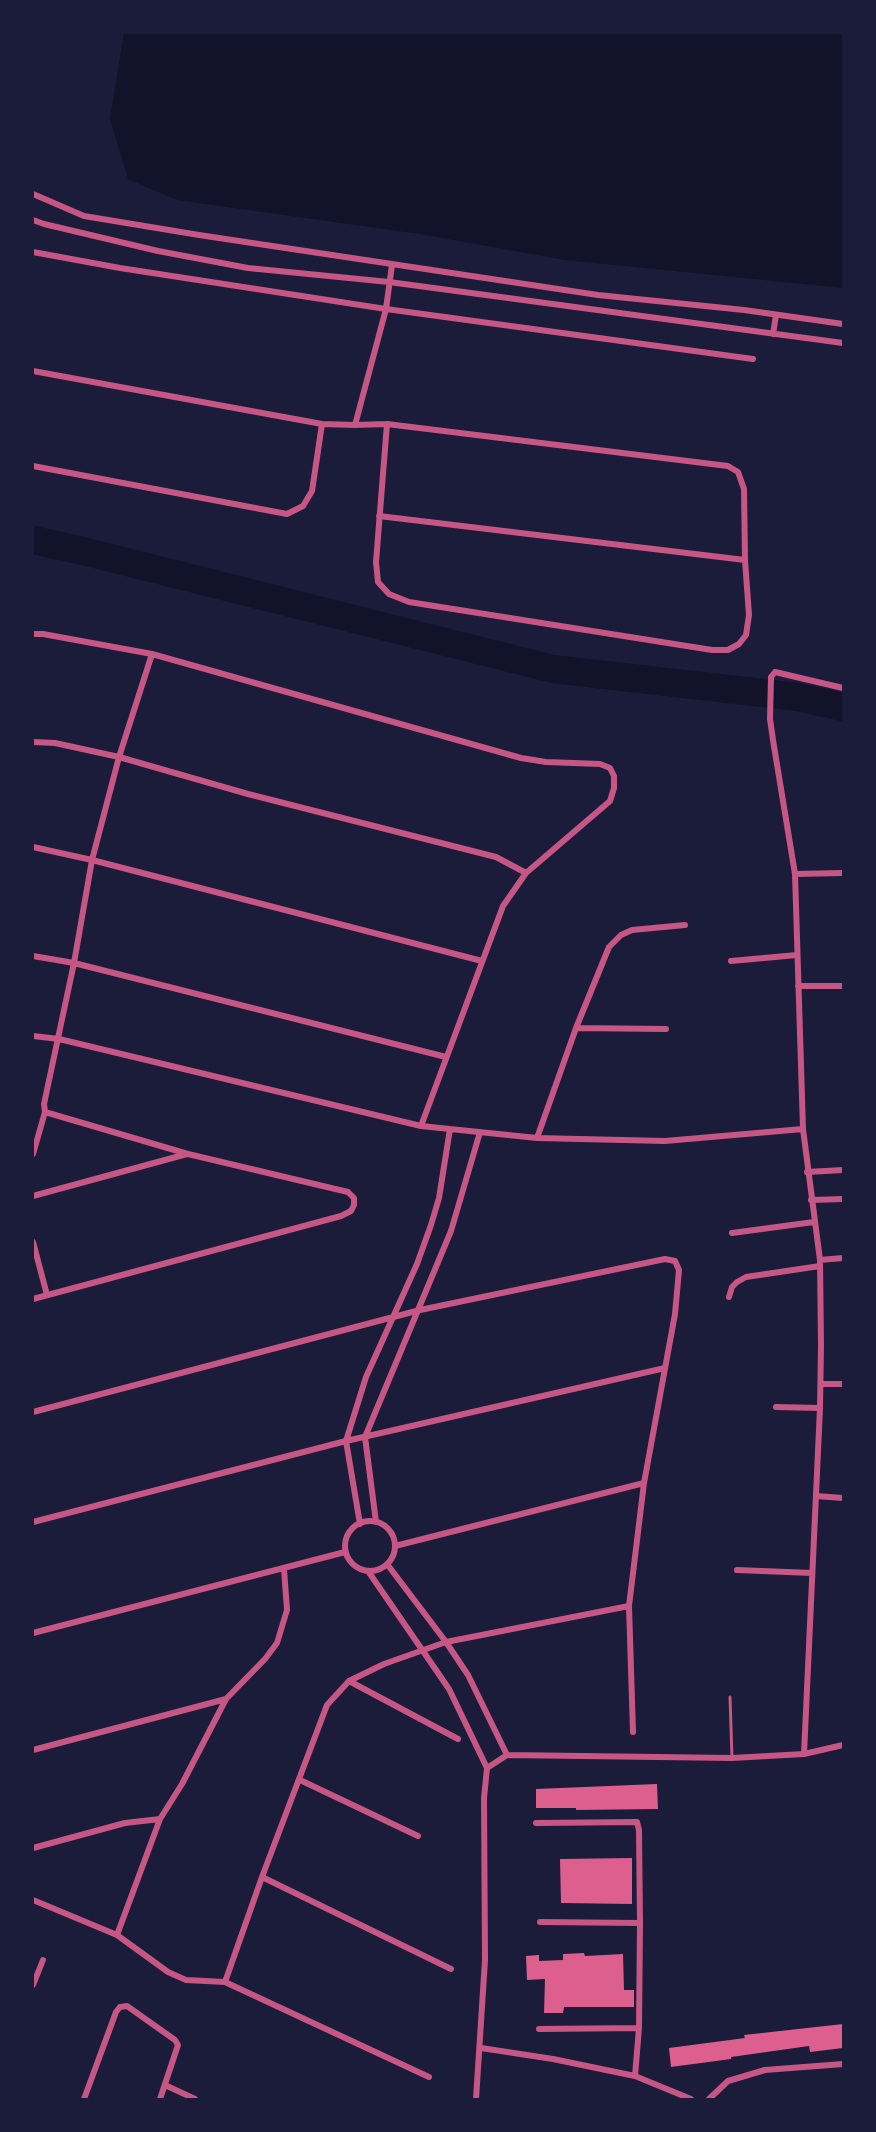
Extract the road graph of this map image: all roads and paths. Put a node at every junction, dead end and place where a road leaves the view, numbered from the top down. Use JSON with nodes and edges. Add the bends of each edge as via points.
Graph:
{"nodes":[{"id":1,"x":33,"y":194,"type":"edge"},
{"id":2,"x":33,"y":220,"type":"edge"},
{"id":3,"x":33,"y":252,"type":"edge"},
{"id":4,"x":392,"y":265,"type":"junction"},
{"id":5,"x":389,"y":282,"type":"junction"},
{"id":6,"x":386,"y":309,"type":"junction"},
{"id":7,"x":776,"y":315,"type":"junction"},
{"id":8,"x":843,"y":324,"type":"edge"},
{"id":9,"x":773,"y":334,"type":"junction"},
{"id":10,"x":843,"y":343,"type":"edge"},
{"id":11,"x":753,"y":358,"type":"dead end"},
{"id":12,"x":33,"y":371,"type":"edge"},
{"id":13,"x":322,"y":424,"type":"junction"},
{"id":14,"x":355,"y":424,"type":"junction"},
{"id":15,"x":387,"y":424,"type":"junction"},
{"id":16,"x":33,"y":466,"type":"edge"},
{"id":17,"x":379,"y":516,"type":"junction"},
{"id":18,"x":745,"y":560,"type":"junction"},
{"id":19,"x":33,"y":634,"type":"edge"},
{"id":20,"x":152,"y":654,"type":"junction"},
{"id":21,"x":843,"y":688,"type":"edge"},
{"id":22,"x":33,"y":742,"type":"edge"},
{"id":23,"x":119,"y":757,"type":"junction"},
{"id":24,"x":33,"y":848,"type":"edge"},
{"id":25,"x":92,"y":860,"type":"junction"},
{"id":26,"x":526,"y":873,"type":"junction"},
{"id":27,"x":843,"y":873,"type":"edge"},
{"id":28,"x":795,"y":874,"type":"junction"},
{"id":29,"x":685,"y":925,"type":"dead end"},
{"id":30,"x":797,"y":955,"type":"junction"},
{"id":31,"x":33,"y":956,"type":"edge"},
{"id":32,"x":482,"y":961,"type":"junction"},
{"id":33,"x":731,"y":961,"type":"dead end"},
{"id":34,"x":74,"y":963,"type":"junction"},
{"id":35,"x":798,"y":986,"type":"junction"},
{"id":36,"x":843,"y":986,"type":"edge"},
{"id":37,"x":576,"y":1028,"type":"junction"},
{"id":38,"x":666,"y":1029,"type":"dead end"},
{"id":39,"x":33,"y":1036,"type":"edge"},
{"id":40,"x":58,"y":1038,"type":"junction"},
{"id":41,"x":446,"y":1057,"type":"junction"},
{"id":42,"x":45,"y":1112,"type":"junction"},
{"id":43,"x":421,"y":1126,"type":"junction"},
{"id":44,"x":450,"y":1129,"type":"junction"},
{"id":45,"x":803,"y":1129,"type":"junction"},
{"id":46,"x":480,"y":1132,"type":"junction"},
{"id":47,"x":537,"y":1138,"type":"junction"},
{"id":48,"x":33,"y":1154,"type":"edge"},
{"id":49,"x":188,"y":1154,"type":"junction"},
{"id":50,"x":843,"y":1170,"type":"edge"},
{"id":51,"x":807,"y":1172,"type":"junction"},
{"id":52,"x":33,"y":1196,"type":"edge"},
{"id":53,"x":843,"y":1199,"type":"edge"},
{"id":54,"x":811,"y":1200,"type":"junction"},
{"id":55,"x":814,"y":1222,"type":"junction"},
{"id":56,"x":732,"y":1233,"type":"dead end"},
{"id":57,"x":33,"y":1242,"type":"edge"},
{"id":58,"x":843,"y":1258,"type":"edge"},
{"id":59,"x":820,"y":1263,"type":"junction"},
{"id":60,"x":47,"y":1295,"type":"junction"},
{"id":61,"x":729,"y":1297,"type":"dead end"},
{"id":62,"x":33,"y":1299,"type":"edge"},
{"id":63,"x":420,"y":1310,"type":"junction"},
{"id":64,"x":392,"y":1318,"type":"junction"},
{"id":65,"x":665,"y":1368,"type":"junction"},
{"id":66,"x":821,"y":1384,"type":"junction"},
{"id":67,"x":843,"y":1384,"type":"edge"},
{"id":68,"x":776,"y":1407,"type":"dead end"},
{"id":69,"x":820,"y":1408,"type":"junction"},
{"id":70,"x":33,"y":1412,"type":"edge"},
{"id":71,"x":365,"y":1437,"type":"junction"},
{"id":72,"x":346,"y":1441,"type":"junction"},
{"id":73,"x":644,"y":1483,"type":"junction"},
{"id":74,"x":816,"y":1496,"type":"junction"},
{"id":75,"x":843,"y":1498,"type":"edge"},
{"id":76,"x":33,"y":1522,"type":"edge"},
{"id":77,"x":376,"y":1522,"type":"junction"},
{"id":78,"x":360,"y":1524,"type":"junction"},
{"id":79,"x":394,"y":1546,"type":"junction"},
{"id":80,"x":345,"y":1552,"type":"junction"},
{"id":81,"x":387,"y":1564,"type":"junction"},
{"id":82,"x":284,"y":1569,"type":"junction"},
{"id":83,"x":737,"y":1569,"type":"dead end"},
{"id":84,"x":368,"y":1571,"type":"junction"},
{"id":85,"x":813,"y":1573,"type":"junction"},
{"id":86,"x":628,"y":1606,"type":"junction"},
{"id":87,"x":33,"y":1633,"type":"edge"},
{"id":88,"x":446,"y":1642,"type":"junction"},
{"id":89,"x":424,"y":1651,"type":"junction"},
{"id":90,"x":349,"y":1681,"type":"junction"},
{"id":91,"x":730,"y":1697,"type":"dead end"},
{"id":92,"x":226,"y":1700,"type":"junction"},
{"id":93,"x":633,"y":1732,"type":"dead end"},
{"id":94,"x":458,"y":1739,"type":"dead end"},
{"id":95,"x":843,"y":1745,"type":"edge"},
{"id":96,"x":33,"y":1750,"type":"edge"},
{"id":97,"x":804,"y":1754,"type":"junction"},
{"id":98,"x":507,"y":1755,"type":"junction"},
{"id":99,"x":732,"y":1758,"type":"junction"},
{"id":100,"x":487,"y":1768,"type":"junction"},
{"id":101,"x":300,"y":1780,"type":"junction"},
{"id":102,"x":160,"y":1819,"type":"junction"},
{"id":103,"x":536,"y":1823,"type":"dead end"},
{"id":104,"x":418,"y":1836,"type":"dead end"},
{"id":105,"x":33,"y":1848,"type":"edge"},
{"id":106,"x":262,"y":1877,"type":"junction"},
{"id":107,"x":33,"y":1900,"type":"edge"},
{"id":108,"x":540,"y":1922,"type":"dead end"},
{"id":109,"x":640,"y":1923,"type":"junction"},
{"id":110,"x":117,"y":1935,"type":"junction"},
{"id":111,"x":43,"y":1960,"type":"dead end"},
{"id":112,"x":452,"y":1970,"type":"dead end"},
{"id":113,"x":225,"y":1982,"type":"junction"},
{"id":114,"x":33,"y":1985,"type":"edge"},
{"id":115,"x":639,"y":2028,"type":"junction"},
{"id":116,"x":539,"y":2029,"type":"dead end"},
{"id":117,"x":481,"y":2048,"type":"junction"},
{"id":118,"x":843,"y":2064,"type":"edge"},
{"id":119,"x":429,"y":2076,"type":"dead end"},
{"id":120,"x":634,"y":2076,"type":"junction"},
{"id":121,"x":165,"y":2085,"type":"junction"},
{"id":122,"x":84,"y":2099,"type":"edge"},
{"id":123,"x":160,"y":2099,"type":"edge"},
{"id":124,"x":195,"y":2099,"type":"edge"},
{"id":125,"x":476,"y":2099,"type":"edge"},
{"id":126,"x":691,"y":2099,"type":"edge"},
{"id":127,"x":709,"y":2099,"type":"edge"}],
"edges":[{"from":1,"to":4,"type":"street","via":[[84,216]]},
{"from":2,"to":5,"type":"street","via":[[158,251],[248,268]]},
{"from":3,"to":6,"type":"street"},
{"from":4,"to":5,"type":"street"},
{"from":4,"to":7,"type":"street","via":[[598,295]]},
{"from":5,"to":6,"type":"street"},
{"from":5,"to":9,"type":"street"},
{"from":6,"to":11,"type":"street"},
{"from":6,"to":14,"type":"street"},
{"from":7,"to":8,"type":"street"},
{"from":7,"to":9,"type":"street"},
{"from":9,"to":10,"type":"street"},
{"from":12,"to":13,"type":"street"},
{"from":13,"to":14,"type":"street"},
{"from":13,"to":16,"type":"street","via":[[312,491],[303,506],[287,514]]},
{"from":14,"to":15,"type":"street"},
{"from":15,"to":17,"type":"street"},
{"from":15,"to":18,"type":"street","via":[[728,466],[738,472],[744,489]]},
{"from":17,"to":18,"type":"street"},
{"from":17,"to":18,"type":"street","via":[[378,582],[389,594],[409,602],[712,650],[728,650],[746,635],[749,615]]},
{"from":19,"to":20,"type":"street"},
{"from":20,"to":23,"type":"street"},
{"from":20,"to":26,"type":"street","via":[[521,758],[610,768],[614,788],[610,801]]},
{"from":21,"to":28,"type":"street","via":[[775,672],[771,677],[770,719]]},
{"from":22,"to":23,"type":"street"},
{"from":23,"to":25,"type":"street"},
{"from":23,"to":26,"type":"street","via":[[496,857]]},
{"from":24,"to":25,"type":"street"},
{"from":25,"to":32,"type":"street"},
{"from":25,"to":34,"type":"street"},
{"from":26,"to":32,"type":"street","via":[[503,906]]},
{"from":27,"to":28,"type":"street"},
{"from":28,"to":30,"type":"street"},
{"from":29,"to":37,"type":"street","via":[[632,930],[609,947]]},
{"from":30,"to":33,"type":"street"},
{"from":30,"to":35,"type":"street"},
{"from":31,"to":34,"type":"street"},
{"from":32,"to":41,"type":"street"},
{"from":34,"to":40,"type":"street"},
{"from":34,"to":41,"type":"street"},
{"from":35,"to":36,"type":"street"},
{"from":35,"to":45,"type":"street"},
{"from":37,"to":38,"type":"street"},
{"from":37,"to":47,"type":"street"},
{"from":39,"to":40,"type":"street"},
{"from":40,"to":42,"type":"street"},
{"from":40,"to":43,"type":"street"},
{"from":41,"to":43,"type":"street"},
{"from":42,"to":48,"type":"street"},
{"from":42,"to":49,"type":"street"},
{"from":43,"to":44,"type":"street"},
{"from":44,"to":46,"type":"street"},
{"from":44,"to":64,"type":"street","via":[[431,1225]]},
{"from":45,"to":47,"type":"street","via":[[664,1141]]},
{"from":45,"to":51,"type":"street"},
{"from":46,"to":47,"type":"street"},
{"from":46,"to":63,"type":"street","via":[[451,1231]]},
{"from":49,"to":52,"type":"street"},
{"from":49,"to":60,"type":"street","via":[[348,1192],[354,1205],[341,1216]]},
{"from":50,"to":51,"type":"street"},
{"from":51,"to":54,"type":"street"},
{"from":53,"to":54,"type":"street"},
{"from":54,"to":55,"type":"street"},
{"from":55,"to":56,"type":"street"},
{"from":55,"to":59,"type":"street"},
{"from":57,"to":60,"type":"street"},
{"from":58,"to":59,"type":"street"},
{"from":59,"to":61,"type":"street","via":[[746,1277],[732,1287]]},
{"from":59,"to":66,"type":"street"},
{"from":60,"to":62,"type":"street"},
{"from":63,"to":64,"type":"street"},
{"from":63,"to":65,"type":"street","via":[[665,1259],[675,1261],[679,1270],[675,1314]]},
{"from":63,"to":71,"type":"street"},
{"from":64,"to":70,"type":"street"},
{"from":64,"to":72,"type":"street","via":[[366,1377]]},
{"from":65,"to":71,"type":"street"},
{"from":65,"to":73,"type":"street"},
{"from":66,"to":67,"type":"street"},
{"from":66,"to":69,"type":"street"},
{"from":68,"to":69,"type":"street"},
{"from":69,"to":74,"type":"street"},
{"from":71,"to":72,"type":"street"},
{"from":71,"to":77,"type":"street"},
{"from":72,"to":76,"type":"street"},
{"from":72,"to":78,"type":"street"},
{"from":73,"to":79,"type":"street"},
{"from":73,"to":86,"type":"street"},
{"from":74,"to":75,"type":"street"},
{"from":74,"to":85,"type":"street"},
{"from":77,"to":78,"type":"street"},
{"from":77,"to":79,"type":"street","via":[[388,1530]]},
{"from":78,"to":80,"type":"street","via":[[347,1535]]},
{"from":79,"to":81,"type":"street"},
{"from":80,"to":82,"type":"street"},
{"from":80,"to":84,"type":"street","via":[[356,1567]]},
{"from":81,"to":84,"type":"street"},
{"from":81,"to":88,"type":"street"},
{"from":82,"to":87,"type":"street"},
{"from":82,"to":92,"type":"street","via":[[287,1610],[277,1643]]},
{"from":83,"to":85,"type":"street"},
{"from":84,"to":89,"type":"street"},
{"from":85,"to":97,"type":"street"},
{"from":86,"to":88,"type":"street"},
{"from":86,"to":93,"type":"street"},
{"from":88,"to":89,"type":"street"},
{"from":88,"to":98,"type":"street","via":[[468,1675]]},
{"from":89,"to":90,"type":"street"},
{"from":89,"to":100,"type":"street","via":[[449,1689]]},
{"from":90,"to":94,"type":"street"},
{"from":90,"to":101,"type":"street","via":[[327,1705]]},
{"from":91,"to":99,"type":"lane"},
{"from":92,"to":96,"type":"street"},
{"from":92,"to":102,"type":"street"},
{"from":95,"to":97,"type":"street"},
{"from":97,"to":99,"type":"street"},
{"from":98,"to":99,"type":"street"},
{"from":98,"to":100,"type":"street"},
{"from":100,"to":117,"type":"street"},
{"from":101,"to":104,"type":"street"},
{"from":101,"to":106,"type":"street"},
{"from":102,"to":105,"type":"street","via":[[125,1823]]},
{"from":102,"to":110,"type":"street"},
{"from":103,"to":109,"type":"street","via":[[637,1822]]},
{"from":106,"to":112,"type":"street"},
{"from":106,"to":113,"type":"street"},
{"from":107,"to":110,"type":"street"},
{"from":108,"to":109,"type":"street"},
{"from":109,"to":115,"type":"street"},
{"from":110,"to":113,"type":"street","via":[[168,1972],[186,1980]]},
{"from":111,"to":114,"type":"street"},
{"from":113,"to":119,"type":"street"},
{"from":115,"to":116,"type":"street"},
{"from":115,"to":120,"type":"street"},
{"from":117,"to":120,"type":"street"},
{"from":117,"to":125,"type":"street"},
{"from":118,"to":127,"type":"street","via":[[765,2070],[728,2081]]},
{"from":120,"to":126,"type":"street"},
{"from":121,"to":122,"type":"street","via":[[178,2045],[127,2006],[120,2007]]},
{"from":121,"to":123,"type":"street"},
{"from":121,"to":124,"type":"street"}]}
